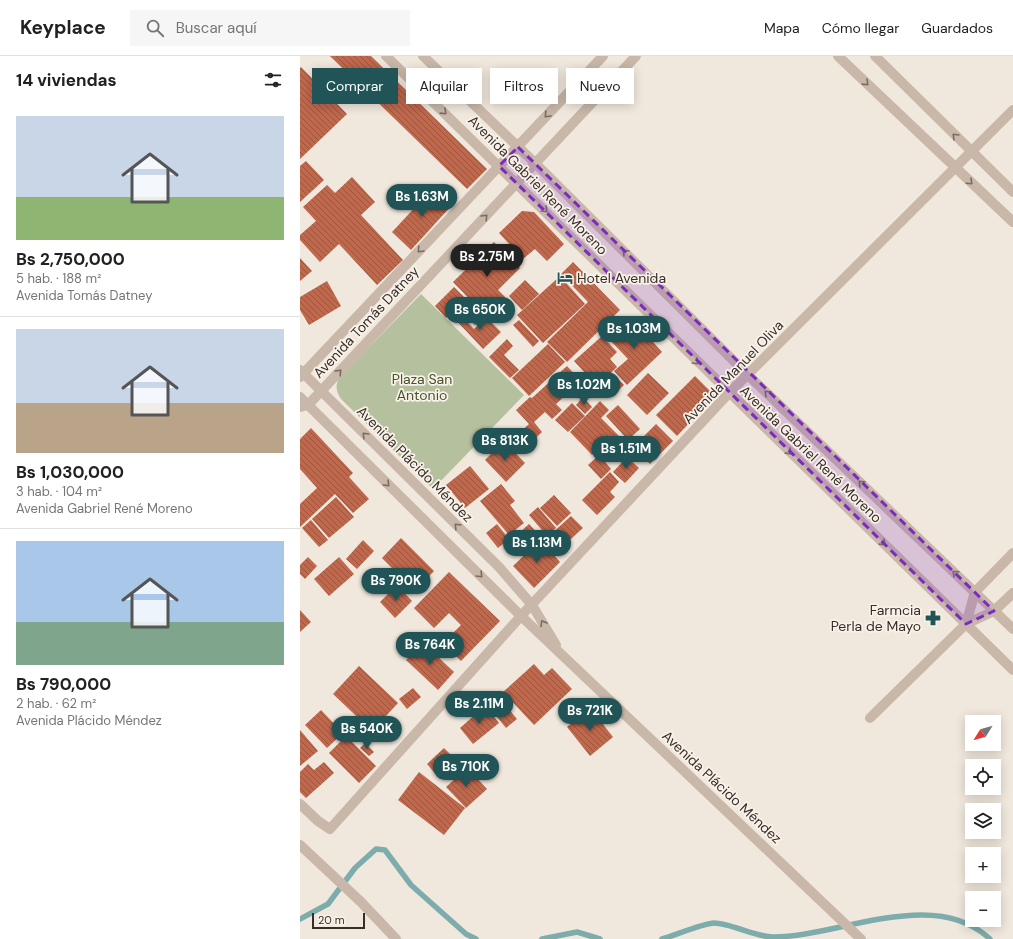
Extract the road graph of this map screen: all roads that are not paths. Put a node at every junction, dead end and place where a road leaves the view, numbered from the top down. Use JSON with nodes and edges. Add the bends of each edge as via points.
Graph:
{"nodes":[{"id":1,"x":386,"y":56,"type":"edge"},
{"id":2,"x":422,"y":56,"type":"edge"},
{"id":3,"x":603,"y":56,"type":"edge"},
{"id":4,"x":636,"y":56,"type":"edge"},
{"id":5,"x":838,"y":56,"type":"edge"},
{"id":6,"x":875,"y":56,"type":"edge"},
{"id":7,"x":1013,"y":110,"type":"edge"},
{"id":8,"x":518,"y":146,"type":"junction"},
{"id":9,"x":971,"y":152,"type":"junction"},
{"id":10,"x":535,"y":163,"type":"junction"},
{"id":11,"x":499,"y":166,"type":"junction"},
{"id":12,"x":955,"y":168,"type":"junction"},
{"id":13,"x":517,"y":183,"type":"junction"},
{"id":14,"x":1013,"y":192,"type":"edge"},
{"id":15,"x":1013,"y":222,"type":"edge"},
{"id":16,"x":301,"y":373,"type":"edge"},
{"id":17,"x":748,"y":375,"type":"junction"},
{"id":18,"x":322,"y":390,"type":"junction"},
{"id":19,"x":728,"y":394,"type":"junction"},
{"id":20,"x":300,"y":397,"type":"edge"},
{"id":21,"x":304,"y":406,"type":"edge"},
{"id":22,"x":1013,"y":553,"type":"edge"},
{"id":23,"x":974,"y":592,"type":"junction"},
{"id":24,"x":1013,"y":593,"type":"edge"},
{"id":25,"x":532,"y":605,"type":"junction"},
{"id":26,"x":994,"y":611,"type":"junction"},
{"id":27,"x":521,"y":616,"type":"junction"},
{"id":28,"x":966,"y":624,"type":"junction"},
{"id":29,"x":1013,"y":629,"type":"edge"},
{"id":30,"x":563,"y":657,"type":"junction"},
{"id":31,"x":1013,"y":670,"type":"edge"},
{"id":32,"x":870,"y":718,"type":"dead end"},
{"id":33,"x":300,"y":804,"type":"edge"},
{"id":34,"x":300,"y":845,"type":"edge"},
{"id":35,"x":860,"y":937,"type":"edge"},
{"id":36,"x":396,"y":939,"type":"edge"}],
"edges":[{"from":1,"to":11,"type":"street","name":"Avenida Gabriel René Moreno","one_way":true},
{"from":2,"to":8,"type":"street","name":"Avenida Gabriel René Moreno"},
{"from":3,"to":8,"type":"street","name":"Avenida Tomás Datney","one_way":true},
{"from":4,"to":10,"type":"street"},
{"from":5,"to":12,"type":"street","one_way":true},
{"from":9,"to":6,"type":"street","one_way":true},
{"from":7,"to":9,"type":"street","name":"Avenida Manuel Oliva"},
{"from":8,"to":10,"type":"street","name":"Avenida Gabriel René Moreno"},
{"from":8,"to":11,"type":"street","name":"Avenida Tomás Datney"},
{"from":9,"to":12,"type":"street","name":"Avenida Manuel Oliva"},
{"from":9,"to":14,"type":"street"},
{"from":10,"to":13,"type":"street","name":"Avenida Tomás Datney"},
{"from":17,"to":10,"type":"street","name":"Avenida Gabriel René Moreno","one_way":true},
{"from":11,"to":13,"type":"street","name":"Avenida Gabriel René Moreno"},
{"from":11,"to":16,"type":"street","name":"Avenida Tomás Datney","one_way":true},
{"from":12,"to":15,"type":"street","one_way":true},
{"from":12,"to":17,"type":"street","name":"Avenida Manuel Oliva"},
{"from":18,"to":13,"type":"street","name":"Avenida Tomás Datney","one_way":true},
{"from":13,"to":19,"type":"street","name":"Avenida Gabriel René Moreno","one_way":true},
{"from":16,"to":18,"type":"street","name":"Avenida Plácido Méndez"},
{"from":17,"to":19,"type":"street","name":"Avenida Manuel Oliva"},
{"from":23,"to":17,"type":"street","name":"Avenida Gabriel René Moreno","one_way":true},
{"from":18,"to":21,"type":"street","name":"Avenida Tomás Datney"},
{"from":25,"to":18,"type":"street","name":"Avenida Plácido Méndez","one_way":true,"via":[[499,567]]},
{"from":19,"to":25,"type":"street","name":"Avenida Manuel Oliva"},
{"from":19,"to":28,"type":"street","name":"Avenida Gabriel René Moreno","one_way":true},
{"from":20,"to":21,"type":"street","name":"Avenida Plácido Méndez"},
{"from":21,"to":27,"type":"street","name":"Avenida Plácido Méndez","one_way":true},
{"from":22,"to":23,"type":"street"},
{"from":23,"to":26,"type":"street","name":"Avenida Gabriel René Moreno"},
{"from":23,"to":28,"type":"street"},
{"from":24,"to":26,"type":"street"},
{"from":25,"to":27,"type":"street","name":"Avenida Manuel Oliva"},
{"from":30,"to":25,"type":"street","name":"Avenida Plácido Méndez","one_way":true},
{"from":26,"to":28,"type":"street"},
{"from":26,"to":29,"type":"street","name":"Avenida Gabriel René Moreno"},
{"from":27,"to":30,"type":"street","name":"Avenida Plácido Méndez"},
{"from":27,"to":33,"type":"street","name":"Avenida Manuel Oliva","via":[[330,828],[318,821]]},
{"from":28,"to":31,"type":"street","name":"Avenida Gabriel René Moreno"},
{"from":28,"to":32,"type":"street"},
{"from":30,"to":35,"type":"street","name":"Avenida Plácido Méndez"},
{"from":34,"to":36,"type":"street"}]}
